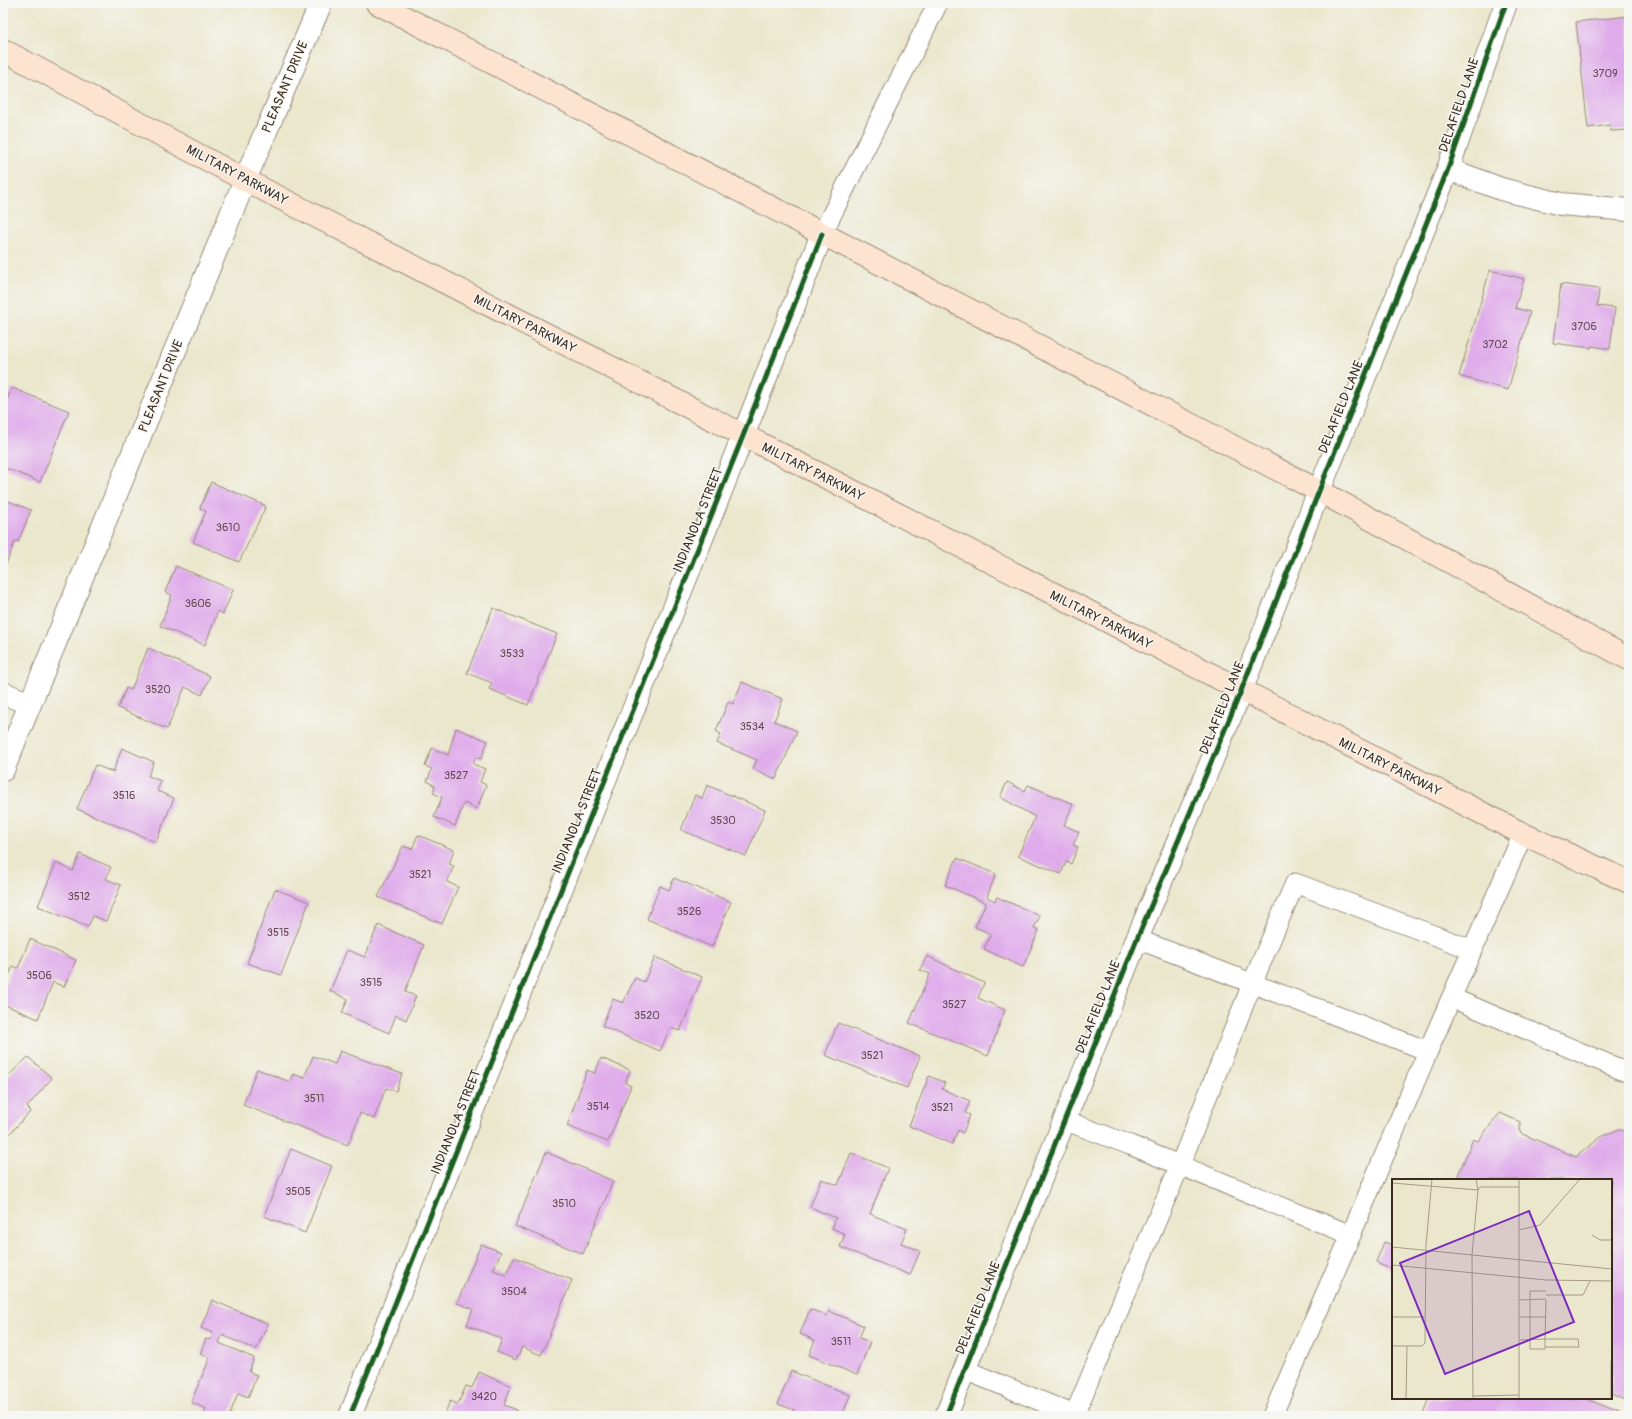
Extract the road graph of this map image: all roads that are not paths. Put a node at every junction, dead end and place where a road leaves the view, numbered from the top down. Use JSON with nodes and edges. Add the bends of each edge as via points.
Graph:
{"nodes":[{"id":1,"x":321,"y":3,"type":"edge"},
{"id":2,"x":377,"y":3,"type":"edge"},
{"id":3,"x":938,"y":3,"type":"edge"},
{"id":4,"x":1506,"y":3,"type":"edge"},
{"id":5,"x":3,"y":50,"type":"edge"},
{"id":6,"x":1448,"y":169,"type":"junction"},
{"id":7,"x":245,"y":180,"type":"junction"},
{"id":8,"x":1629,"y":210,"type":"edge"},
{"id":9,"x":822,"y":234,"type":"junction"},
{"id":10,"x":743,"y":436,"type":"junction"},
{"id":11,"x":1319,"y":491,"type":"junction"},
{"id":12,"x":1629,"y":659,"type":"edge"},
{"id":13,"x":1241,"y":691,"type":"junction"},
{"id":14,"x":3,"y":693,"type":"edge"},
{"id":15,"x":30,"y":704,"type":"junction"},
{"id":16,"x":3,"y":770,"type":"edge"},
{"id":17,"x":1523,"y":834,"type":"junction"},
{"id":18,"x":1629,"y":882,"type":"edge"},
{"id":19,"x":1137,"y":939,"type":"junction"},
{"id":20,"x":1473,"y":950,"type":"junction"},
{"id":21,"x":1252,"y":984,"type":"junction"},
{"id":22,"x":1452,"y":998,"type":"junction"},
{"id":23,"x":1428,"y":1051,"type":"junction"},
{"id":24,"x":1629,"y":1073,"type":"edge"},
{"id":25,"x":1064,"y":1120,"type":"junction"},
{"id":26,"x":1180,"y":1165,"type":"junction"},
{"id":27,"x":1351,"y":1235,"type":"junction"},
{"id":28,"x":965,"y":1370,"type":"junction"},
{"id":29,"x":350,"y":1416,"type":"edge"},
{"id":30,"x":946,"y":1416,"type":"edge"},
{"id":31,"x":1075,"y":1416,"type":"edge"},
{"id":32,"x":1272,"y":1416,"type":"edge"}],
"edges":[{"from":1,"to":7,"type":"street","name":"PLEASANT DRIVE"},
{"from":2,"to":9,"type":"main road"},
{"from":3,"to":9,"type":"lane"},
{"from":4,"to":6,"type":"street","name":"DELAFIELD LANE"},
{"from":5,"to":7,"type":"main road","name":"MILITARY PARKWAY"},
{"from":6,"to":8,"type":"street","via":[[1501,189],[1561,204]]},
{"from":6,"to":11,"type":"street","name":"DELAFIELD LANE"},
{"from":7,"to":10,"type":"main road","name":"MILITARY PARKWAY"},
{"from":7,"to":15,"type":"street","name":"PLEASANT DRIVE"},
{"from":9,"to":10,"type":"street","name":"INDIANOLA STREET"},
{"from":9,"to":11,"type":"main road"},
{"from":10,"to":13,"type":"main road","name":"MILITARY PARKWAY"},
{"from":10,"to":29,"type":"street","name":"INDIANOLA STREET"},
{"from":11,"to":12,"type":"main road"},
{"from":11,"to":13,"type":"street","name":"DELAFIELD LANE"},
{"from":13,"to":17,"type":"main road","name":"MILITARY PARKWAY"},
{"from":13,"to":19,"type":"street","name":"DELAFIELD LANE"},
{"from":14,"to":15,"type":"street"},
{"from":15,"to":16,"type":"street","name":"PLEASANT DRIVE"},
{"from":17,"to":18,"type":"main road","name":"MILITARY PARKWAY"},
{"from":17,"to":20,"type":"lane"},
{"from":19,"to":21,"type":"lane"},
{"from":19,"to":25,"type":"street","name":"DELAFIELD LANE"},
{"from":20,"to":21,"type":"lane","via":[[1295,883]]},
{"from":20,"to":22,"type":"lane"},
{"from":21,"to":23,"type":"lane"},
{"from":21,"to":26,"type":"lane"},
{"from":22,"to":23,"type":"lane"},
{"from":22,"to":24,"type":"lane"},
{"from":23,"to":27,"type":"lane"},
{"from":25,"to":26,"type":"lane"},
{"from":25,"to":28,"type":"street","name":"DELAFIELD LANE"},
{"from":26,"to":27,"type":"lane"},
{"from":26,"to":31,"type":"lane"},
{"from":27,"to":32,"type":"lane"},
{"from":28,"to":30,"type":"street","name":"DELAFIELD LANE"},
{"from":28,"to":31,"type":"lane"}]}
